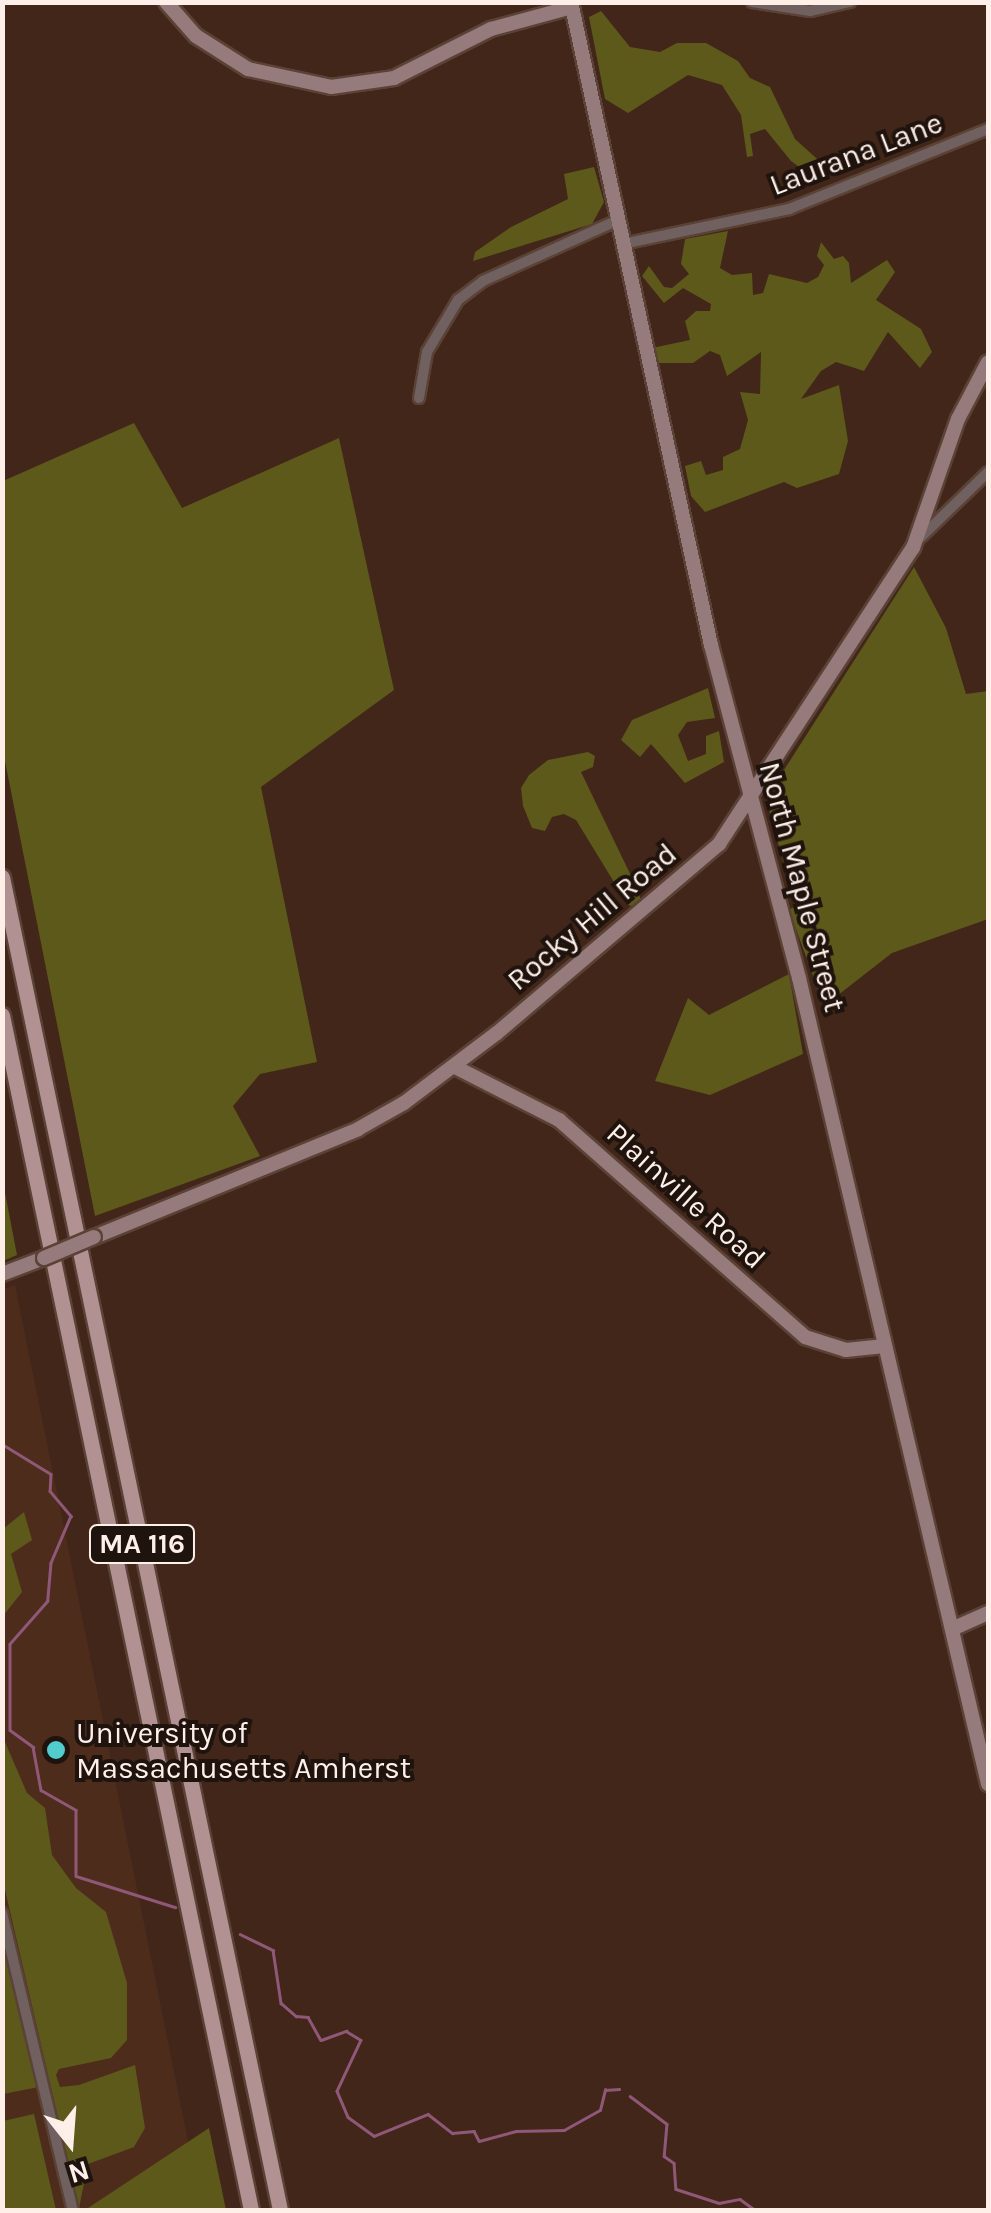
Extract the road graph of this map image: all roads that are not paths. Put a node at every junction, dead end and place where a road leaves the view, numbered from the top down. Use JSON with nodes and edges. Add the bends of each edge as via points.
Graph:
{"nodes":[{"id":1,"x":166,"y":2,"type":"edge"},
{"id":2,"x":752,"y":2,"type":"edge"},
{"id":3,"x":850,"y":2,"type":"edge"},
{"id":4,"x":576,"y":4,"type":"edge"},
{"id":5,"x":988,"y":130,"type":"edge"},
{"id":6,"x":616,"y":221,"type":"junction"},
{"id":7,"x":622,"y":244,"type":"junction"},
{"id":8,"x":988,"y":362,"type":"edge"},
{"id":9,"x":419,"y":398,"type":"dead end"},
{"id":10,"x":988,"y":472,"type":"edge"},
{"id":11,"x":913,"y":548,"type":"junction"},
{"id":12,"x":750,"y":802,"type":"junction"},
{"id":13,"x":2,"y":877,"type":"edge"},
{"id":14,"x":2,"y":1015,"type":"edge"},
{"id":15,"x":455,"y":1068,"type":"junction"},
{"id":16,"x":2,"y":1274,"type":"edge"},
{"id":17,"x":882,"y":1346,"type":"junction"},
{"id":18,"x":988,"y":1613,"type":"edge"},
{"id":19,"x":952,"y":1629,"type":"junction"},
{"id":20,"x":988,"y":1784,"type":"edge"},
{"id":21,"x":2,"y":1913,"type":"edge"},
{"id":22,"x":73,"y":2210,"type":"edge"},
{"id":23,"x":251,"y":2210,"type":"edge"},
{"id":24,"x":280,"y":2210,"type":"edge"}],
"edges":[{"from":1,"to":4,"type":"main road","via":[[196,36],[240,65],[283,81],[331,87],[394,78],[491,29]]},
{"from":2,"to":3,"type":"street","via":[[810,11]]},
{"from":4,"to":6,"type":"main road","name":"North Maple Street"},
{"from":5,"to":7,"type":"street","name":"Laurana Lane","via":[[788,209]]},
{"from":6,"to":7,"type":"main road","name":"North Maple Street"},
{"from":6,"to":9,"type":"street","via":[[482,281],[458,300],[427,352]]},
{"from":7,"to":12,"type":"main road","name":"North Maple Street"},
{"from":8,"to":11,"type":"main road","name":"Rocky Hill Road","via":[[958,419]]},
{"from":10,"to":11,"type":"street","via":[[949,503]]},
{"from":11,"to":12,"type":"main road","name":"Rocky Hill Road"},
{"from":12,"to":15,"type":"main road","name":"Rocky Hill Road","via":[[688,872]]},
{"from":12,"to":17,"type":"main road","name":"North Maple Street","via":[[799,978]]},
{"from":13,"to":24,"type":"main road","number":"MA 116"},
{"from":14,"to":23,"type":"main road","number":"MA 116"},
{"from":15,"to":16,"type":"main road","name":"Rocky Hill Road","bridge":true,"via":[[358,1129]]},
{"from":15,"to":17,"type":"main road","name":"Plainville Road","via":[[559,1120],[805,1337],[846,1350]]},
{"from":17,"to":19,"type":"main road","name":"North Maple Street"},
{"from":18,"to":19,"type":"main road"},
{"from":19,"to":20,"type":"main road","name":"North Maple Street"},
{"from":21,"to":22,"type":"street"}]}
